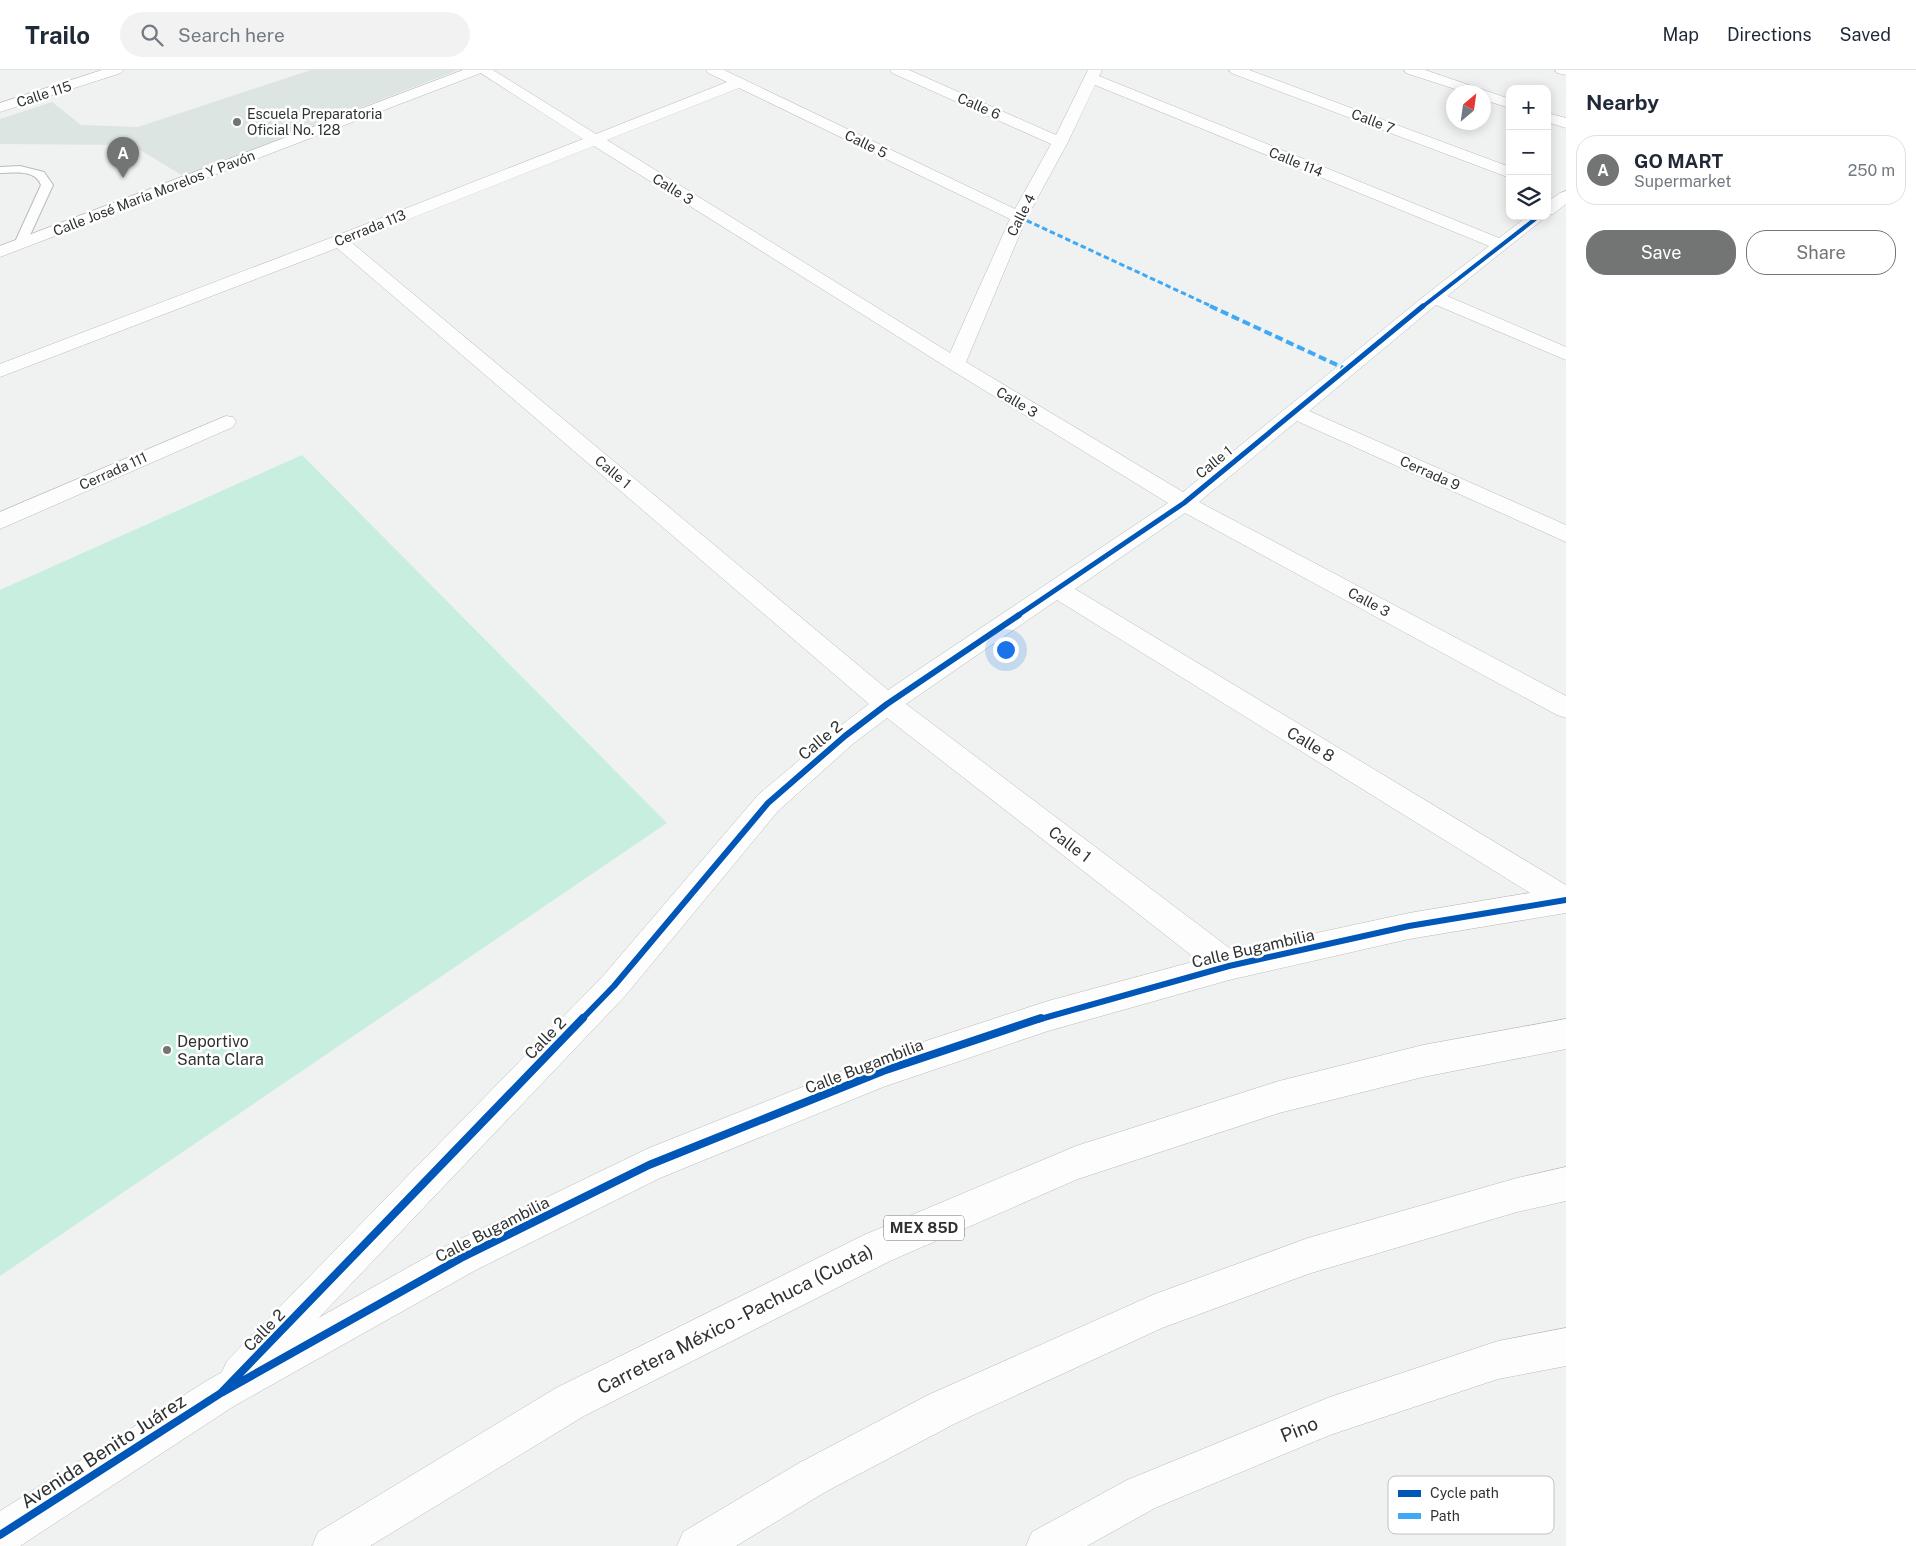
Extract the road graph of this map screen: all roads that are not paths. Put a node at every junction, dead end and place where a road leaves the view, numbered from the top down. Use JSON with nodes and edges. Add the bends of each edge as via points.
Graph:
{"nodes":[{"id":1,"x":116,"y":70,"type":"edge"},
{"id":2,"x":476,"y":70,"type":"edge"},
{"id":3,"x":483,"y":70,"type":"edge"},
{"id":4,"x":713,"y":70,"type":"edge"},
{"id":5,"x":897,"y":70,"type":"edge"},
{"id":6,"x":1236,"y":70,"type":"edge"},
{"id":7,"x":1412,"y":70,"type":"edge"},
{"id":8,"x":1562,"y":70,"type":"edge"},
{"id":9,"x":1566,"y":71,"type":"edge"},
{"id":10,"x":1093,"y":74,"type":"edge"},
{"id":11,"x":738,"y":83,"type":"junction"},
{"id":12,"x":1456,"y":85,"type":"edge"},
{"id":13,"x":1491,"y":97,"type":"edge"},
{"id":14,"x":1506,"y":103,"type":"edge"},
{"id":15,"x":0,"y":108,"type":"edge"},
{"id":16,"x":1551,"y":118,"type":"edge"},
{"id":17,"x":1566,"y":123,"type":"edge"},
{"id":18,"x":592,"y":139,"type":"junction"},
{"id":19,"x":1060,"y":142,"type":"junction"},
{"id":20,"x":0,"y":170,"type":"edge"},
{"id":21,"x":1506,"y":171,"type":"edge"},
{"id":22,"x":1562,"y":193,"type":"edge"},
{"id":23,"x":1551,"y":205,"type":"edge"},
{"id":24,"x":1019,"y":217,"type":"junction"},
{"id":25,"x":1534,"y":220,"type":"edge"},
{"id":26,"x":339,"y":241,"type":"junction"},
{"id":27,"x":20,"y":244,"type":"junction"},
{"id":28,"x":1501,"y":246,"type":"junction"},
{"id":29,"x":0,"y":252,"type":"edge"},
{"id":30,"x":1434,"y":297,"type":"junction"},
{"id":31,"x":1566,"y":354,"type":"edge"},
{"id":32,"x":955,"y":364,"type":"junction"},
{"id":33,"x":0,"y":371,"type":"edge"},
{"id":34,"x":1295,"y":412,"type":"junction"},
{"id":35,"x":226,"y":422,"type":"dead end"},
{"id":36,"x":1184,"y":503,"type":"junction"},
{"id":37,"x":0,"y":520,"type":"edge"},
{"id":38,"x":1566,"y":534,"type":"edge"},
{"id":39,"x":1057,"y":589,"type":"junction"},
{"id":40,"x":887,"y":704,"type":"junction"},
{"id":41,"x":1566,"y":708,"type":"edge"},
{"id":42,"x":1566,"y":900,"type":"edge"},
{"id":43,"x":1229,"y":966,"type":"junction"},
{"id":44,"x":1566,"y":1034,"type":"edge"},
{"id":45,"x":1566,"y":1184,"type":"edge"},
{"id":46,"x":1566,"y":1346,"type":"edge"},
{"id":47,"x":221,"y":1393,"type":"junction"},
{"id":48,"x":0,"y":1535,"type":"edge"},
{"id":49,"x":332,"y":1546,"type":"edge"},
{"id":50,"x":697,"y":1546,"type":"edge"},
{"id":51,"x":1046,"y":1546,"type":"edge"}],
"edges":[{"from":1,"to":15,"type":"main road","name":"Calle 115"},
{"from":2,"to":27,"type":"main road","name":"Calle José María Morelos Y Pavón"},
{"from":3,"to":18,"type":"main road","name":"Calle 3"},
{"from":4,"to":11,"type":"main road","name":"Calle 5"},
{"from":5,"to":19,"type":"main road","name":"Calle 6"},
{"from":6,"to":21,"type":"main road","name":"Calle 7"},
{"from":7,"to":12,"type":"main road"},
{"from":8,"to":9,"type":"main road"},
{"from":10,"to":19,"type":"main road","name":"Calle 4"},
{"from":10,"to":28,"type":"main road","name":"Calle 114"},
{"from":11,"to":18,"type":"main road","name":"Cerrada 113"},
{"from":11,"to":24,"type":"main road","name":"Calle 5"},
{"from":13,"to":14,"type":"main road"},
{"from":16,"to":17,"type":"main road"},
{"from":18,"to":26,"type":"main road","name":"Cerrada 113"},
{"from":18,"to":32,"type":"main road","name":"Calle 3"},
{"from":19,"to":24,"type":"main road","name":"Calle 4"},
{"from":20,"to":27,"type":"lane","via":[[31,171],[41,174],[48,184]]},
{"from":22,"to":23,"type":"main road"},
{"from":24,"to":32,"type":"main road","name":"Calle 4"},
{"from":25,"to":28,"type":"main road","name":"Calle 1"},
{"from":26,"to":33,"type":"main road","name":"Cerrada 113"},
{"from":26,"to":40,"type":"main road","name":"Calle 1"},
{"from":27,"to":29,"type":"main road","name":"Calle José María Morelos Y Pavón"},
{"from":28,"to":30,"type":"main road","name":"Calle 1"},
{"from":30,"to":31,"type":"main road"},
{"from":30,"to":34,"type":"main road","name":"Calle 1"},
{"from":32,"to":36,"type":"main road","name":"Calle 3"},
{"from":34,"to":36,"type":"main road","name":"Calle 1"},
{"from":34,"to":38,"type":"main road","name":"Cerrada 9"},
{"from":35,"to":37,"type":"main road","name":"Cerrada 111"},
{"from":36,"to":39,"type":"main road","name":"Calle 1"},
{"from":36,"to":41,"type":"main road","name":"Calle 3"},
{"from":39,"to":40,"type":"main road","name":"Calle 1"},
{"from":39,"to":42,"type":"main road","name":"Calle 8"},
{"from":40,"to":43,"type":"main road","name":"Calle 1"},
{"from":40,"to":47,"type":"main road","name":"Calle 2","via":[[768,803],[614,986]]},
{"from":42,"to":43,"type":"main road","name":"Calle Bugambilia","via":[[1409,926]]},
{"from":43,"to":47,"type":"main road","name":"Calle Bugambilia","via":[[1048,1016],[883,1071],[649,1165],[461,1258]]},
{"from":44,"to":49,"type":"main road","name":"Carretera México - Pachuca (Cuota)","number":"MEX 85D","via":[[1423,1061],[1279,1097],[1067,1167],[877,1248],[570,1402]]},
{"from":45,"to":50,"type":"main road","via":[[1517,1195],[1308,1256],[1155,1312],[942,1408],[814,1477]]},
{"from":46,"to":51,"type":"main road","name":"Pino","via":[[1498,1360],[1330,1416],[1141,1494]]},
{"from":47,"to":48,"type":"main road","name":"Avenida Benito Juárez"}]}
